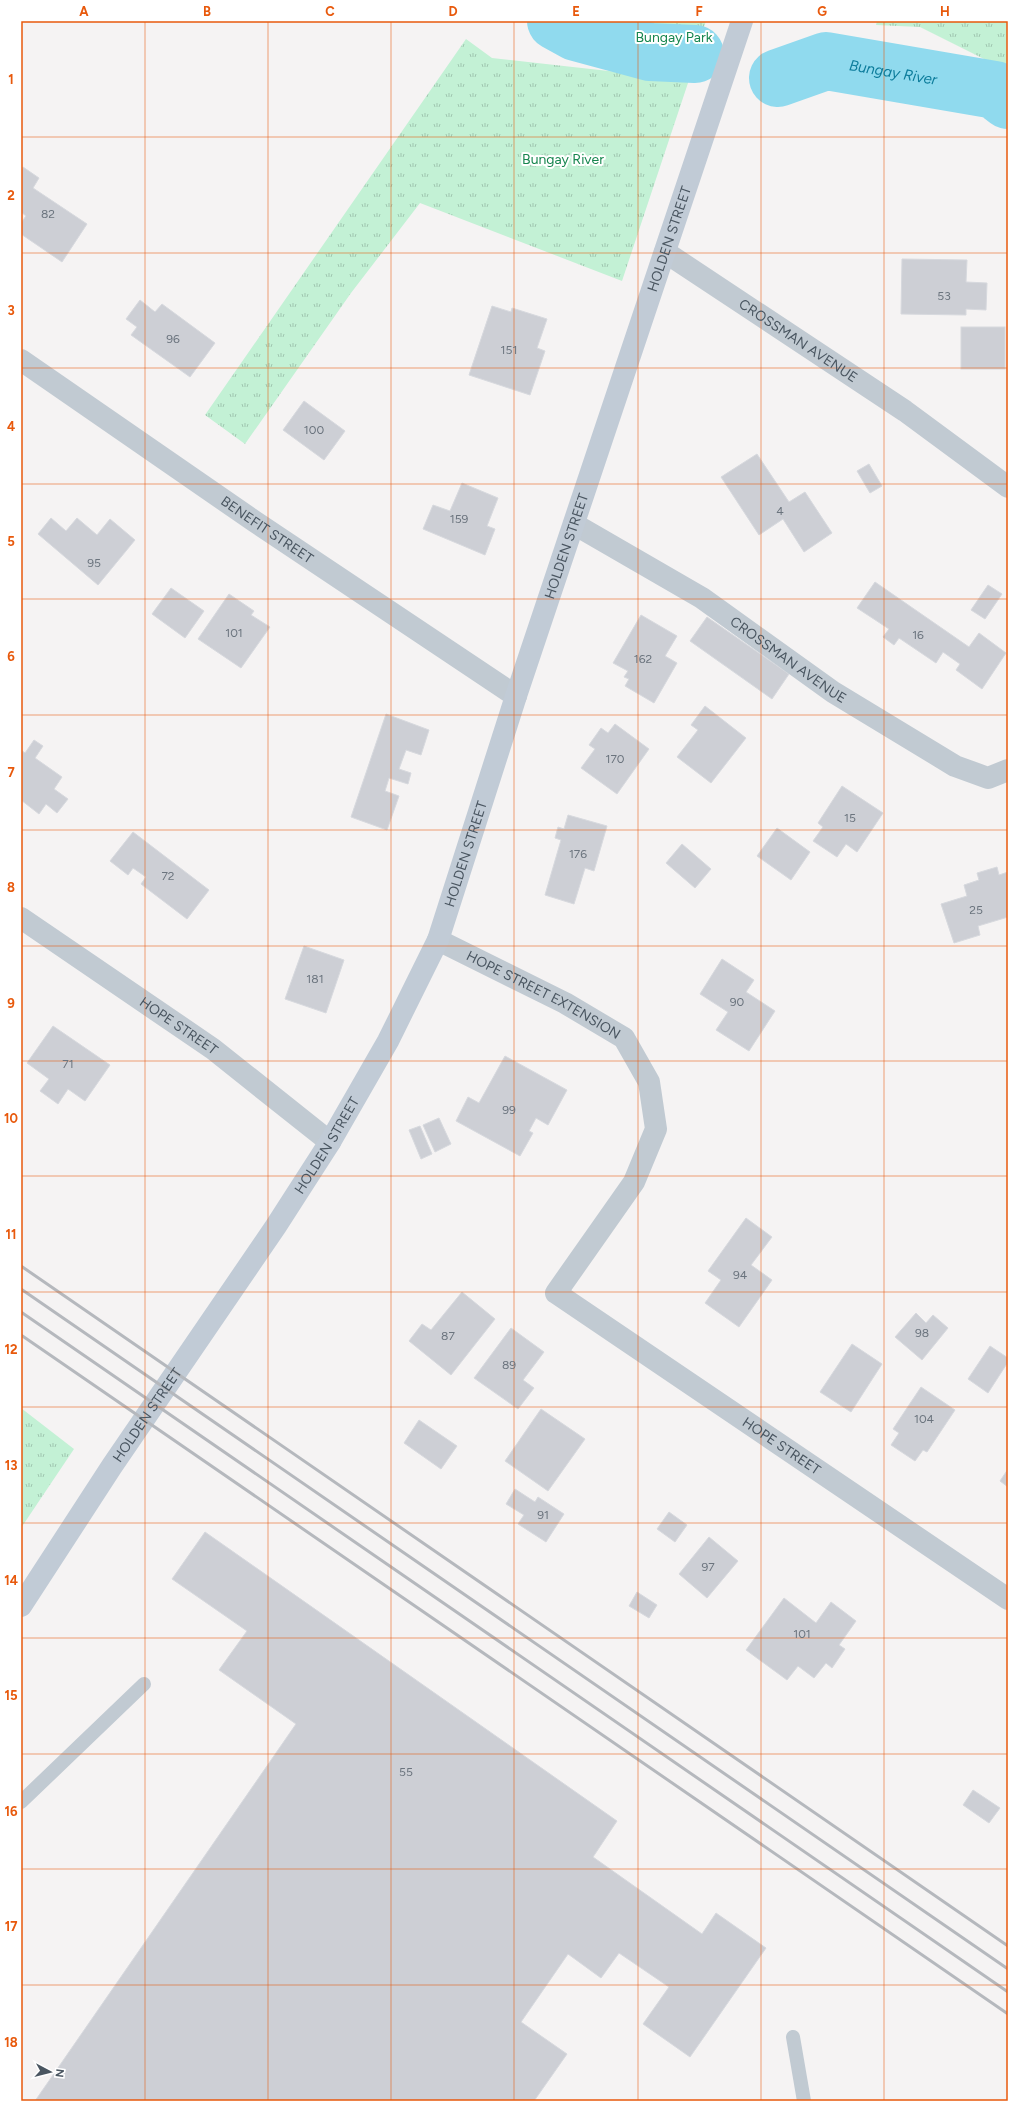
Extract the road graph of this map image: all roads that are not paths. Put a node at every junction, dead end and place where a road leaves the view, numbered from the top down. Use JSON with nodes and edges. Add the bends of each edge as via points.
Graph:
{"nodes":[{"id":1,"x":742,"y":21,"type":"edge"},
{"id":2,"x":665,"y":252,"type":"junction"},
{"id":3,"x":21,"y":360,"type":"edge"},
{"id":4,"x":1008,"y":487,"type":"edge"},
{"id":5,"x":574,"y":524,"type":"junction"},
{"id":6,"x":516,"y":696,"type":"junction"},
{"id":7,"x":1008,"y":770,"type":"edge"},
{"id":8,"x":21,"y":918,"type":"edge"},
{"id":9,"x":438,"y":940,"type":"junction"},
{"id":10,"x":330,"y":1142,"type":"junction"},
{"id":11,"x":556,"y":1293,"type":"joint"},
{"id":12,"x":1008,"y":1599,"type":"edge"},
{"id":13,"x":21,"y":1606,"type":"edge"},
{"id":14,"x":144,"y":1684,"type":"dead end"},
{"id":15,"x":21,"y":1802,"type":"edge"},
{"id":16,"x":793,"y":2037,"type":"dead end"},
{"id":17,"x":804,"y":2101,"type":"edge"}],
"edges":[{"from":1,"to":2,"type":"main road","name":"HOLDEN STREET"},
{"from":2,"to":4,"type":"street","name":"CROSSMAN AVENUE","via":[[905,411]]},
{"from":2,"to":5,"type":"main road","name":"HOLDEN STREET"},
{"from":3,"to":6,"type":"street","name":"BENEFIT STREET","via":[[254,521]]},
{"from":5,"to":6,"type":"main road","name":"HOLDEN STREET"},
{"from":5,"to":7,"type":"street","name":"CROSSMAN AVENUE","via":[[702,598],[833,692],[955,766],[988,778]]},
{"from":6,"to":9,"type":"main road","name":"HOLDEN STREET"},
{"from":8,"to":10,"type":"street","name":"HOPE STREET","via":[[213,1049]]},
{"from":9,"to":10,"type":"main road","name":"HOLDEN STREET","via":[[388,1041]]},
{"from":9,"to":11,"type":"street","name":"HOPE STREET EXTENSION","via":[[565,1003],[624,1038],[649,1082],[656,1129],[634,1182]]},
{"from":10,"to":13,"type":"main road","name":"HOLDEN STREET"},
{"from":11,"to":12,"type":"street","name":"HOPE STREET"},
{"from":14,"to":15,"type":"lane"},
{"from":16,"to":17,"type":"lane"}]}
